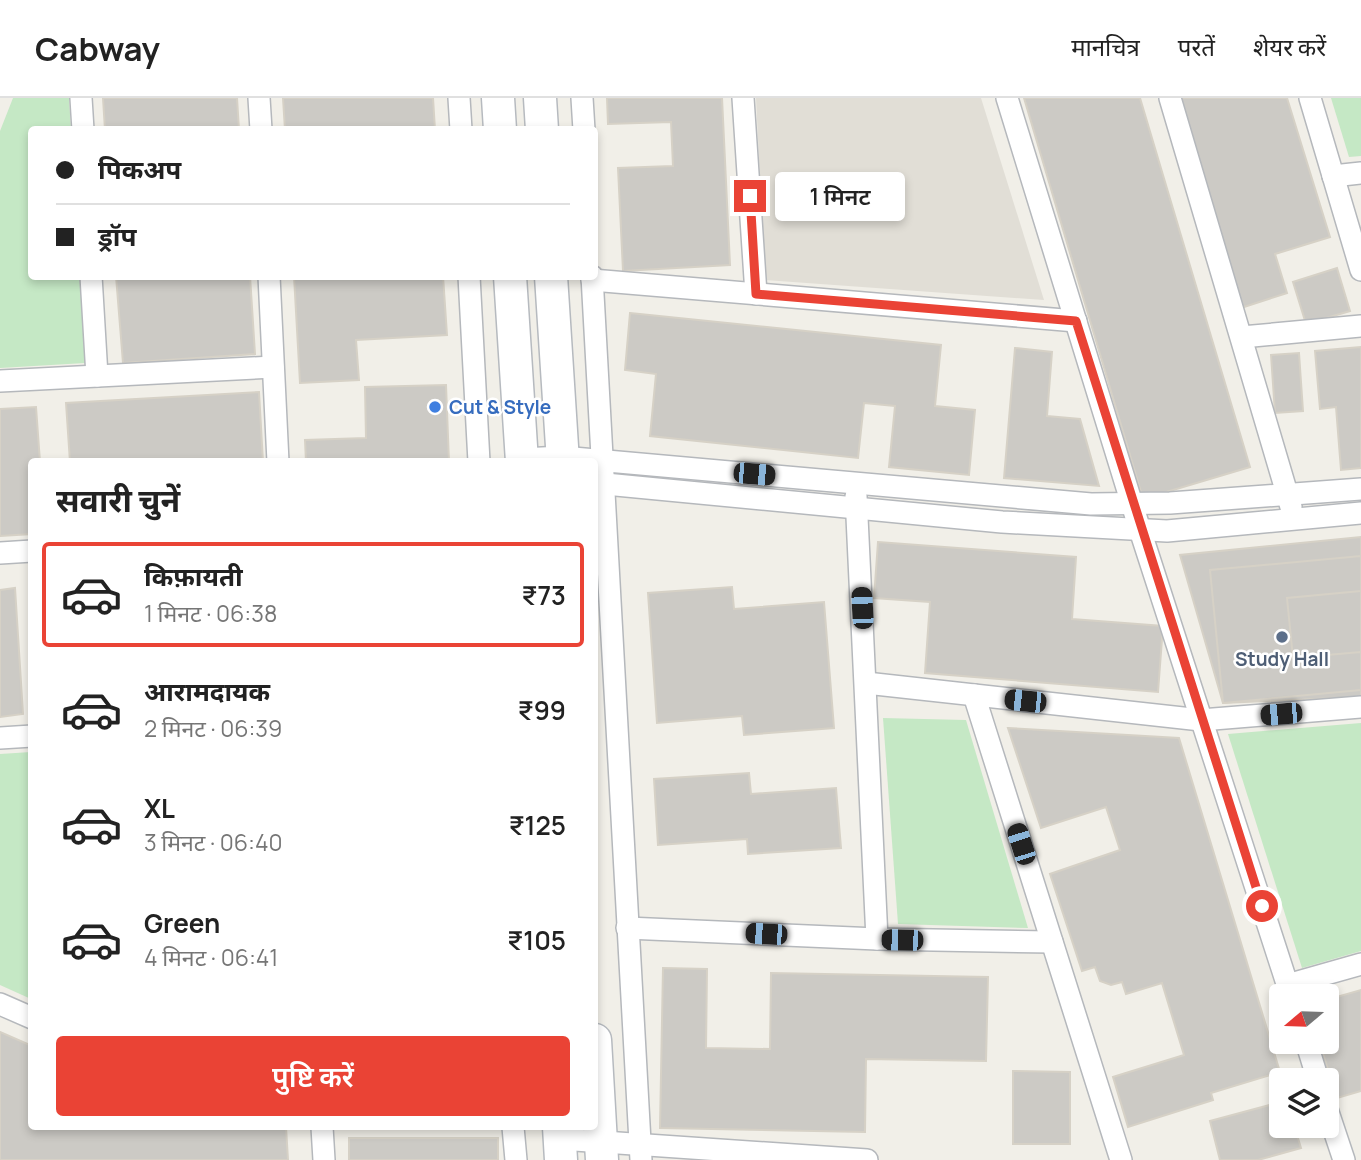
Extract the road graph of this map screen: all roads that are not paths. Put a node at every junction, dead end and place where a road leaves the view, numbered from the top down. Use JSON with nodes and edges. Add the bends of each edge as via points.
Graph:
{"nodes":[{"id":1,"x":81,"y":98,"type":"edge"},
{"id":2,"x":259,"y":98,"type":"edge"},
{"id":3,"x":459,"y":98,"type":"edge"},
{"id":4,"x":498,"y":98,"type":"edge"},
{"id":5,"x":540,"y":98,"type":"edge"},
{"id":6,"x":582,"y":98,"type":"edge"},
{"id":7,"x":743,"y":98,"type":"edge"},
{"id":8,"x":1007,"y":98,"type":"edge"},
{"id":9,"x":1170,"y":98,"type":"edge"},
{"id":10,"x":1310,"y":98,"type":"edge"},
{"id":11,"x":83,"y":126,"type":"edge"},
{"id":12,"x":261,"y":126,"type":"edge"},
{"id":13,"x":461,"y":126,"type":"edge"},
{"id":14,"x":500,"y":126,"type":"edge"},
{"id":15,"x":542,"y":126,"type":"edge"},
{"id":16,"x":584,"y":126,"type":"edge"},
{"id":17,"x":1361,"y":173,"type":"edge"},
{"id":18,"x":1333,"y":176,"type":"junction"},
{"id":19,"x":1361,"y":270,"type":"edge"},
{"id":20,"x":598,"y":279,"type":"edge"},
{"id":21,"x":91,"y":280,"type":"edge"},
{"id":22,"x":269,"y":280,"type":"edge"},
{"id":23,"x":469,"y":280,"type":"edge"},
{"id":24,"x":510,"y":280,"type":"edge"},
{"id":25,"x":551,"y":280,"type":"edge"},
{"id":26,"x":592,"y":280,"type":"edge"},
{"id":27,"x":756,"y":294,"type":"junction"},
{"id":28,"x":1076,"y":321,"type":"junction"},
{"id":29,"x":1361,"y":326,"type":"edge"},
{"id":30,"x":1242,"y":337,"type":"junction"},
{"id":31,"x":273,"y":368,"type":"junction"},
{"id":32,"x":97,"y":376,"type":"junction"},
{"id":33,"x":0,"y":381,"type":"edge"},
{"id":34,"x":278,"y":458,"type":"edge"},
{"id":35,"x":480,"y":458,"type":"edge"},
{"id":36,"x":522,"y":458,"type":"edge"},
{"id":37,"x":562,"y":458,"type":"edge"},
{"id":38,"x":598,"y":460,"type":"edge"},
{"id":39,"x":601,"y":460,"type":"junction"},
{"id":40,"x":599,"y":483,"type":"edge"},
{"id":41,"x":856,"y":483,"type":"junction"},
{"id":42,"x":1361,"y":489,"type":"edge"},
{"id":43,"x":1288,"y":494,"type":"junction"},
{"id":44,"x":1132,"y":504,"type":"junction"},
{"id":45,"x":857,"y":508,"type":"junction"},
{"id":46,"x":1361,"y":513,"type":"edge"},
{"id":47,"x":1295,"y":519,"type":"junction"},
{"id":48,"x":1140,"y":530,"type":"junction"},
{"id":49,"x":28,"y":551,"type":"edge"},
{"id":50,"x":0,"y":552,"type":"edge"},
{"id":51,"x":866,"y":683,"type":"junction"},
{"id":52,"x":974,"y":695,"type":"junction"},
{"id":53,"x":1361,"y":707,"type":"edge"},
{"id":54,"x":1202,"y":720,"type":"junction"},
{"id":55,"x":28,"y":736,"type":"edge"},
{"id":56,"x":0,"y":738,"type":"edge"},
{"id":57,"x":627,"y":928,"type":"junction"},
{"id":58,"x":877,"y":939,"type":"junction"},
{"id":59,"x":1052,"y":942,"type":"junction"},
{"id":60,"x":1361,"y":964,"type":"edge"},
{"id":61,"x":1287,"y":984,"type":"edge"},
{"id":62,"x":1306,"y":984,"type":"edge"},
{"id":63,"x":0,"y":1004,"type":"edge"},
{"id":64,"x":28,"y":1016,"type":"edge"},
{"id":65,"x":598,"y":1096,"type":"edge"},
{"id":66,"x":322,"y":1130,"type":"edge"},
{"id":67,"x":513,"y":1130,"type":"edge"},
{"id":68,"x":1337,"y":1138,"type":"edge"},
{"id":69,"x":560,"y":1142,"type":"edge"},
{"id":70,"x":601,"y":1151,"type":"edge"},
{"id":71,"x":641,"y":1152,"type":"edge"},
{"id":72,"x":324,"y":1160,"type":"edge"},
{"id":73,"x":516,"y":1160,"type":"edge"},
{"id":74,"x":859,"y":1160,"type":"edge"},
{"id":75,"x":867,"y":1160,"type":"edge"},
{"id":76,"x":1121,"y":1160,"type":"edge"},
{"id":77,"x":1344,"y":1160,"type":"edge"}],
"edges":[{"from":1,"to":11,"type":"street"},
{"from":2,"to":12,"type":"street"},
{"from":3,"to":13,"type":"street"},
{"from":4,"to":14,"type":"street"},
{"from":5,"to":15,"type":"street"},
{"from":6,"to":16,"type":"street"},
{"from":7,"to":27,"type":"street"},
{"from":8,"to":28,"type":"street"},
{"from":9,"to":30,"type":"street"},
{"from":10,"to":18,"type":"street"},
{"from":17,"to":18,"type":"street"},
{"from":18,"to":19,"type":"street"},
{"from":20,"to":27,"type":"street"},
{"from":21,"to":32,"type":"street"},
{"from":22,"to":31,"type":"street"},
{"from":23,"to":35,"type":"street"},
{"from":24,"to":36,"type":"street"},
{"from":25,"to":37,"type":"street"},
{"from":26,"to":39,"type":"street"},
{"from":27,"to":28,"type":"street"},
{"from":28,"to":44,"type":"street"},
{"from":29,"to":30,"type":"street"},
{"from":30,"to":43,"type":"street"},
{"from":31,"to":32,"type":"street"},
{"from":31,"to":34,"type":"street"},
{"from":32,"to":33,"type":"street"},
{"from":38,"to":39,"type":"street"},
{"from":39,"to":40,"type":"street"},
{"from":39,"to":41,"type":"street"},
{"from":40,"to":45,"type":"street"},
{"from":40,"to":57,"type":"street"},
{"from":41,"to":44,"type":"street","via":[[1091,505]]},
{"from":41,"to":45,"type":"street"},
{"from":42,"to":43,"type":"street"},
{"from":43,"to":44,"type":"street"},
{"from":43,"to":47,"type":"street"},
{"from":44,"to":48,"type":"street"},
{"from":45,"to":48,"type":"street"},
{"from":45,"to":51,"type":"street"},
{"from":46,"to":47,"type":"street"},
{"from":47,"to":48,"type":"street"},
{"from":48,"to":54,"type":"street"},
{"from":49,"to":50,"type":"street"},
{"from":51,"to":52,"type":"street"},
{"from":51,"to":58,"type":"street"},
{"from":52,"to":54,"type":"street"},
{"from":52,"to":59,"type":"street"},
{"from":53,"to":54,"type":"street"},
{"from":54,"to":61,"type":"street"},
{"from":55,"to":56,"type":"street"},
{"from":57,"to":58,"type":"street"},
{"from":57,"to":71,"type":"street"},
{"from":58,"to":59,"type":"street"},
{"from":59,"to":76,"type":"street"},
{"from":60,"to":62,"type":"street"},
{"from":63,"to":64,"type":"street"},
{"from":65,"to":70,"type":"street"},
{"from":66,"to":72,"type":"street"},
{"from":67,"to":73,"type":"street"},
{"from":68,"to":77,"type":"street"},
{"from":69,"to":70,"type":"street"},
{"from":70,"to":71,"type":"street"},
{"from":71,"to":74,"type":"street"},
{"from":74,"to":75,"type":"street"}]}
